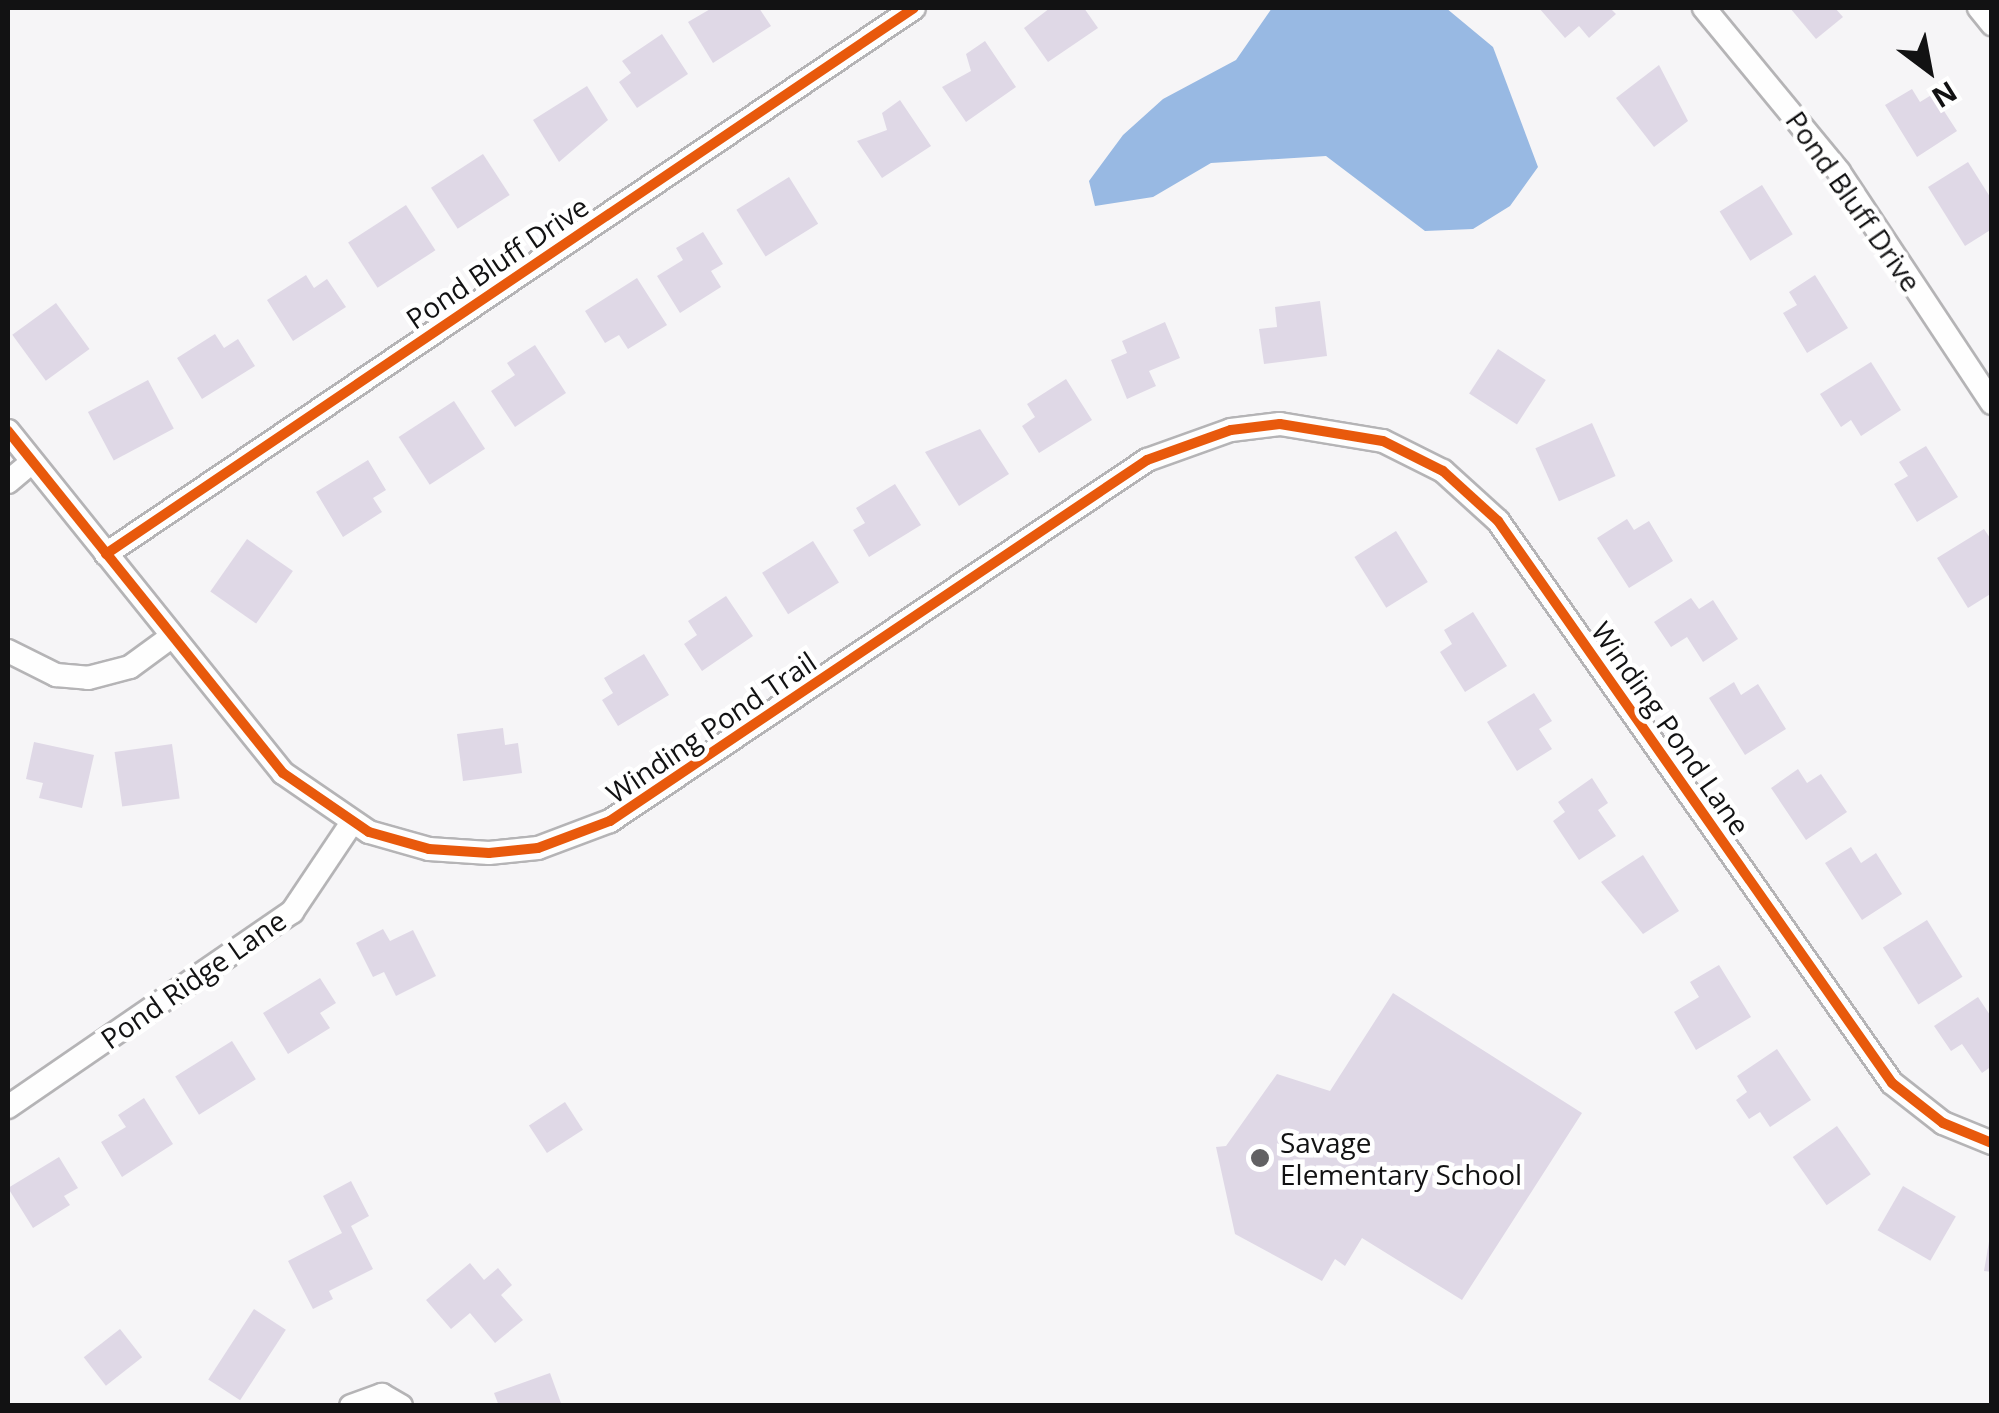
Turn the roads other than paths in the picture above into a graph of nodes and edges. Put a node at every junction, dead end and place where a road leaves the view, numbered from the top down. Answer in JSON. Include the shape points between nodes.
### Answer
{"nodes":[{"id":1,"x":914,"y":8,"type":"edge"},
{"id":2,"x":1704,"y":8,"type":"edge"},
{"id":3,"x":1979,"y":8,"type":"edge"},
{"id":4,"x":1992,"y":24,"type":"edge"},
{"id":5,"x":1992,"y":404,"type":"edge"},
{"id":6,"x":1260,"y":428,"type":"joint"},
{"id":7,"x":8,"y":431,"type":"edge"},
{"id":8,"x":32,"y":462,"type":"junction"},
{"id":9,"x":8,"y":482,"type":"edge"},
{"id":10,"x":106,"y":554,"type":"junction"},
{"id":11,"x":171,"y":637,"type":"junction"},
{"id":12,"x":8,"y":652,"type":"edge"},
{"id":13,"x":351,"y":824,"type":"junction"},
{"id":14,"x":8,"y":1107,"type":"edge"},
{"id":15,"x":1992,"y":1143,"type":"edge"},
{"id":16,"x":351,"y":1406,"type":"edge"},
{"id":17,"x":401,"y":1406,"type":"edge"}],
"edges":[{"from":1,"to":10,"type":"street","name":"Pond Bluff Drive"},
{"from":2,"to":5,"type":"street","name":"Pond Bluff Drive","via":[[1839,172]]},
{"from":3,"to":4,"type":"street"},
{"from":6,"to":13,"type":"street","name":"Winding Pond Trail","via":[[1147,460],[638,804],[578,836],[517,852],[460,853]]},
{"from":6,"to":15,"type":"street","name":"Winding Pond Lane","via":[[1331,427],[1383,441],[1442,471],[1498,520],[1871,1058],[1916,1104]]},
{"from":7,"to":8,"type":"street","name":"Winding Pond Trail"},
{"from":8,"to":9,"type":"street"},
{"from":8,"to":10,"type":"street","name":"Winding Pond Trail"},
{"from":10,"to":11,"type":"street","name":"Winding Pond Trail"},
{"from":11,"to":12,"type":"street","via":[[130,667],[88,678],[56,676]]},
{"from":11,"to":13,"type":"street","name":"Winding Pond Trail","via":[[283,773]]},
{"from":13,"to":14,"type":"street","name":"Pond Ridge Lane","via":[[292,912]]},
{"from":16,"to":17,"type":"street","via":[[382,1396]]}]}
